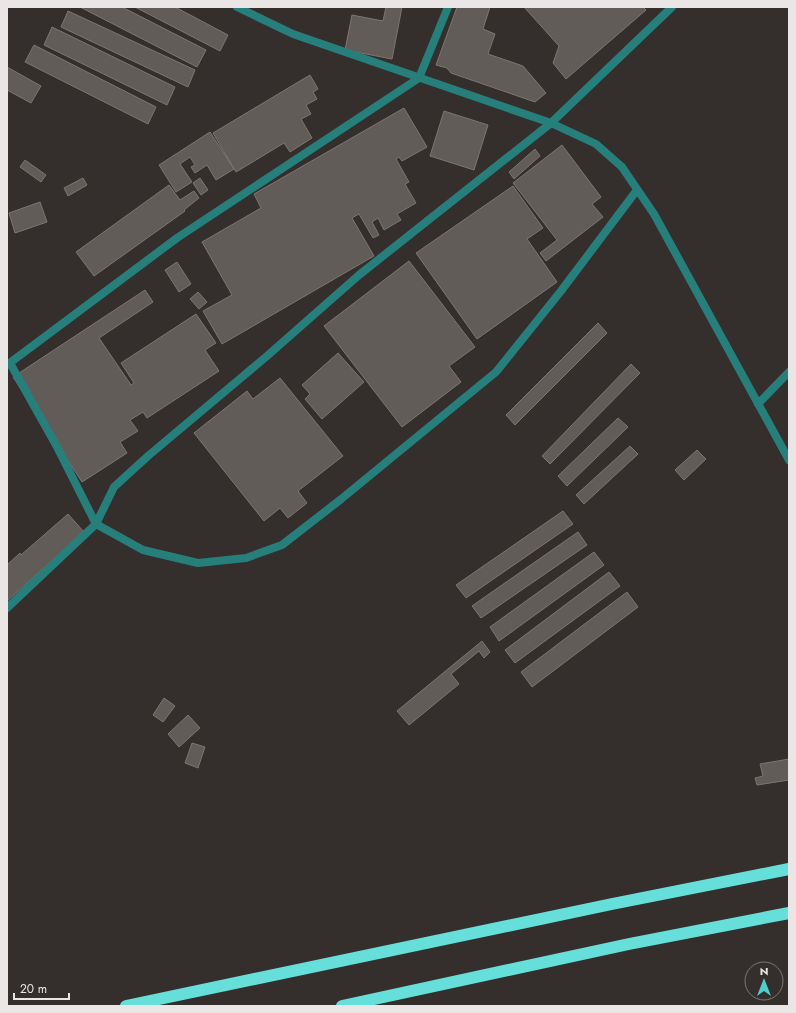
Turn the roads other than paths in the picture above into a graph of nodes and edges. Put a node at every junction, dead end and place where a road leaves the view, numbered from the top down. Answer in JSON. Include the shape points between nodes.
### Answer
{"nodes":[{"id":1,"x":237,"y":7,"type":"edge"},
{"id":2,"x":448,"y":7,"type":"edge"},
{"id":3,"x":672,"y":7,"type":"edge"},
{"id":4,"x":419,"y":78,"type":"junction"},
{"id":5,"x":551,"y":123,"type":"junction"},
{"id":6,"x":637,"y":190,"type":"junction"},
{"id":7,"x":8,"y":364,"type":"edge"},
{"id":8,"x":789,"y":372,"type":"edge"},
{"id":9,"x":758,"y":404,"type":"junction"},
{"id":10,"x":789,"y":460,"type":"edge"},
{"id":11,"x":96,"y":524,"type":"junction"},
{"id":12,"x":7,"y":608,"type":"edge"},
{"id":13,"x":789,"y":869,"type":"edge"},
{"id":14,"x":789,"y":913,"type":"edge"},
{"id":15,"x":126,"y":1006,"type":"edge"},
{"id":16,"x":342,"y":1006,"type":"edge"}],
"edges":[{"from":1,"to":4,"type":"street","via":[[293,34]]},
{"from":2,"to":4,"type":"street"},
{"from":3,"to":5,"type":"street"},
{"from":4,"to":5,"type":"street"},
{"from":4,"to":7,"type":"street","via":[[177,238]]},
{"from":5,"to":6,"type":"street","via":[[596,144],[622,167]]},
{"from":5,"to":11,"type":"street","via":[[359,275],[148,456],[114,487]]},
{"from":6,"to":9,"type":"street","via":[[654,214]]},
{"from":6,"to":11,"type":"street","via":[[496,372],[282,545],[246,558],[198,563],[143,550]]},
{"from":7,"to":11,"type":"street","via":[[56,445]]},
{"from":8,"to":9,"type":"street"},
{"from":9,"to":10,"type":"street"},
{"from":11,"to":12,"type":"street"},
{"from":13,"to":15,"type":"highway"},
{"from":14,"to":16,"type":"highway","via":[[629,944]]}]}
